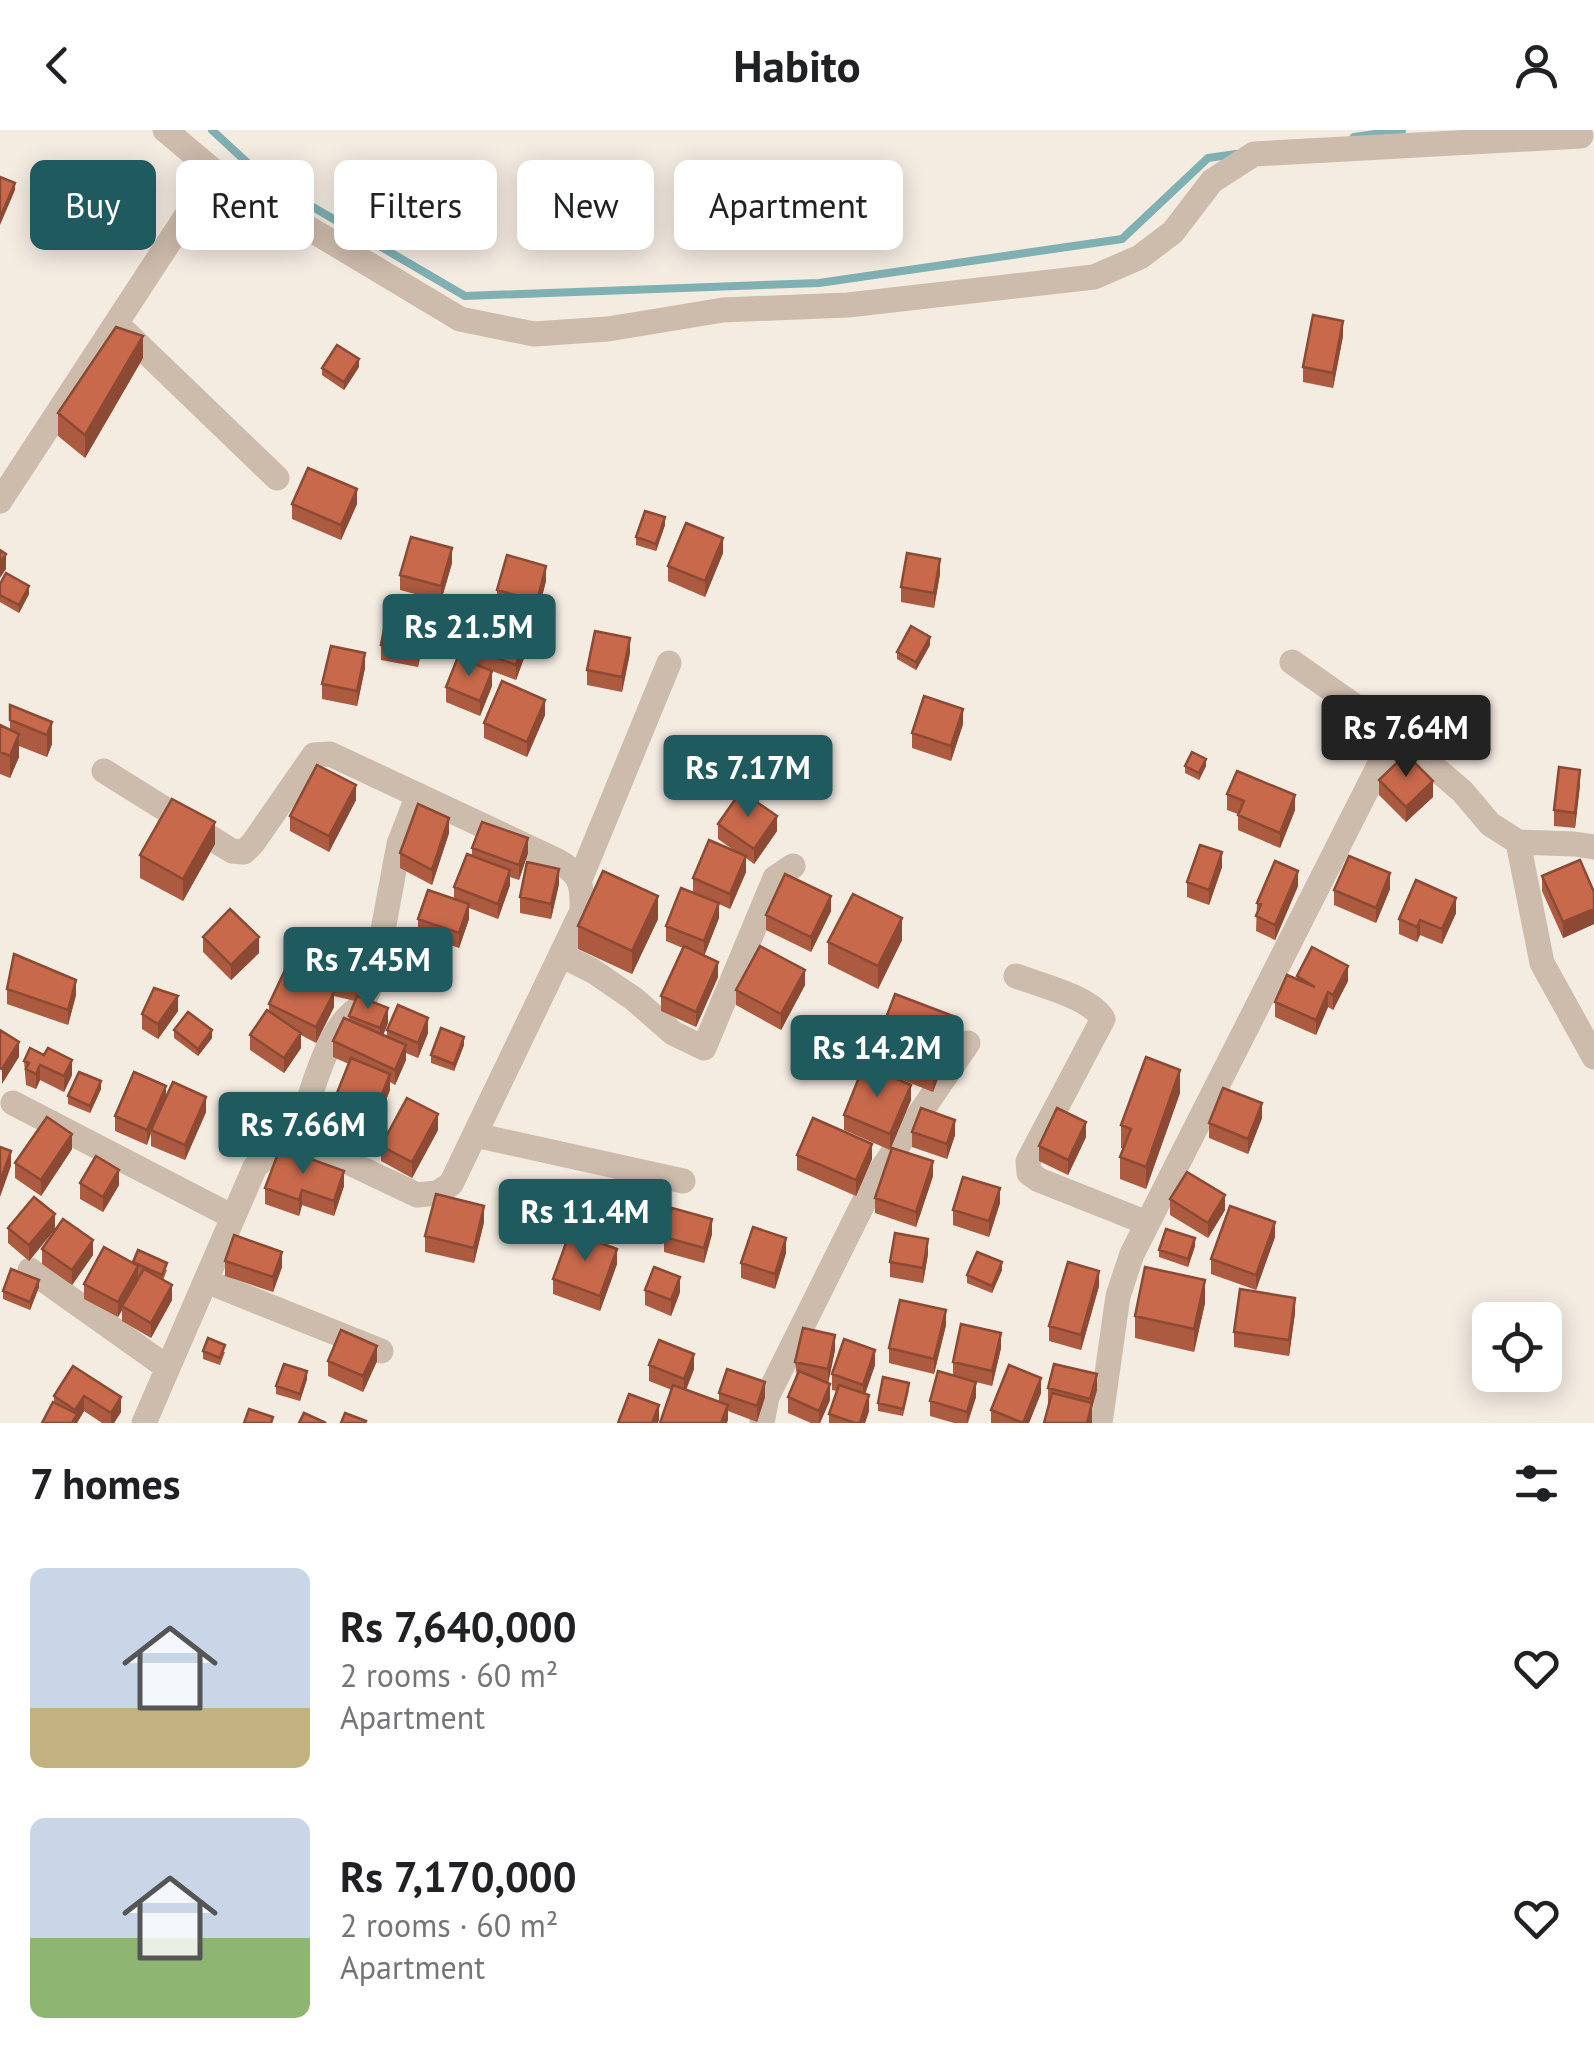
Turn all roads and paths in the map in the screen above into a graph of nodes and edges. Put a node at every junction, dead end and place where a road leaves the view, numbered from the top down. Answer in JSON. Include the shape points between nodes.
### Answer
{"nodes":[{"id":1,"x":165,"y":130,"type":"edge"},
{"id":2,"x":1585,"y":136,"type":"edge"},
{"id":3,"x":201,"y":160,"type":"edge"},
{"id":4,"x":176,"y":231,"type":"edge"},
{"id":5,"x":314,"y":231,"type":"edge"},
{"id":6,"x":116,"y":323,"type":"junction"},
{"id":7,"x":277,"y":478,"type":"dead end"},
{"id":8,"x":0,"y":500,"type":"edge"},
{"id":9,"x":1292,"y":662,"type":"dead end"},
{"id":10,"x":668,"y":664,"type":"dead end"},
{"id":11,"x":1395,"y":734,"type":"junction"},
{"id":12,"x":104,"y":771,"type":"dead end"},
{"id":13,"x":418,"y":795,"type":"junction"},
{"id":14,"x":1518,"y":842,"type":"junction"},
{"id":15,"x":1594,"y":847,"type":"edge"},
{"id":16,"x":793,"y":866,"type":"dead end"},
{"id":17,"x":579,"y":882,"type":"junction"},
{"id":18,"x":561,"y":955,"type":"junction"},
{"id":19,"x":1016,"y":976,"type":"dead end"},
{"id":20,"x":968,"y":1042,"type":"dead end"},
{"id":21,"x":1594,"y":1058,"type":"edge"},
{"id":22,"x":13,"y":1103,"type":"dead end"},
{"id":23,"x":475,"y":1135,"type":"junction"},
{"id":24,"x":297,"y":1138,"type":"junction"},
{"id":25,"x":683,"y":1181,"type":"dead end"},
{"id":26,"x":234,"y":1217,"type":"junction"},
{"id":27,"x":1147,"y":1222,"type":"junction"},
{"id":28,"x":30,"y":1270,"type":"dead end"},
{"id":29,"x":206,"y":1281,"type":"junction"},
{"id":30,"x":381,"y":1352,"type":"edge"},
{"id":31,"x":168,"y":1368,"type":"junction"},
{"id":32,"x":144,"y":1423,"type":"edge"},
{"id":33,"x":762,"y":1423,"type":"edge"},
{"id":34,"x":1100,"y":1423,"type":"edge"}],
"edges":[{"from":1,"to":3,"type":"street"},
{"from":2,"to":5,"type":"street","via":[[1254,154],[1212,181],[1173,232],[1140,257],[1094,277],[534,334],[460,319]]},
{"from":4,"to":6,"type":"street"},
{"from":6,"to":7,"type":"street"},
{"from":6,"to":8,"type":"street"},
{"from":9,"to":11,"type":"street"},
{"from":10,"to":17,"type":"street"},
{"from":11,"to":14,"type":"street"},
{"from":11,"to":27,"type":"street"},
{"from":12,"to":13,"type":"street","via":[[232,851],[244,852],[314,756],[330,754]]},
{"from":13,"to":17,"type":"street","via":[[556,860]]},
{"from":13,"to":24,"type":"street","via":[[399,844],[375,973],[362,1007],[328,1044]]},
{"from":14,"to":15,"type":"street"},
{"from":14,"to":21,"type":"street","via":[[1542,963]]},
{"from":16,"to":18,"type":"street","via":[[775,878],[704,1048]]},
{"from":17,"to":18,"type":"street","via":[[582,910]]},
{"from":18,"to":23,"type":"street"},
{"from":19,"to":27,"type":"street","via":[[1080,1000],[1103,1019],[1028,1162],[1030,1174]]},
{"from":20,"to":33,"type":"street","via":[[877,1176],[767,1397]]},
{"from":22,"to":26,"type":"street"},
{"from":23,"to":24,"type":"street","via":[[451,1184],[417,1195]]},
{"from":23,"to":25,"type":"street"},
{"from":24,"to":26,"type":"street","via":[[255,1167]]},
{"from":26,"to":29,"type":"street"},
{"from":27,"to":34,"type":"street","via":[[1118,1296]]},
{"from":28,"to":31,"type":"street"},
{"from":29,"to":30,"type":"street"},
{"from":29,"to":31,"type":"street"},
{"from":31,"to":32,"type":"street"}]}
